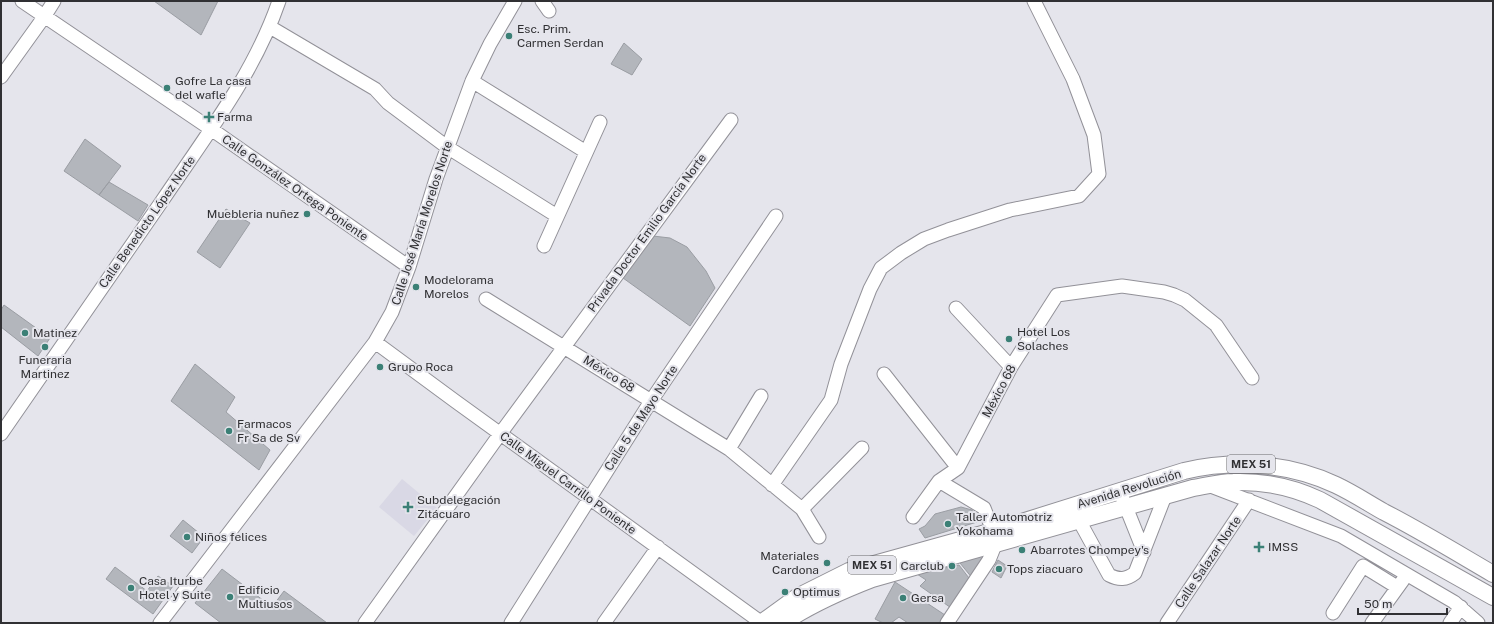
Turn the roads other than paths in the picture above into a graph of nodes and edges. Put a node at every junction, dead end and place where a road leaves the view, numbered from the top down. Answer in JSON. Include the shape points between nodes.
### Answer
{"nodes":[{"id":1,"x":22,"y":1,"type":"edge"},
{"id":2,"x":54,"y":1,"type":"edge"},
{"id":3,"x":279,"y":1,"type":"edge"},
{"id":4,"x":515,"y":1,"type":"edge"},
{"id":5,"x":1034,"y":1,"type":"edge"},
{"id":6,"x":44,"y":17,"type":"junction"},
{"id":7,"x":270,"y":27,"type":"junction"},
{"id":8,"x":1,"y":78,"type":"edge"},
{"id":9,"x":472,"y":81,"type":"junction"},
{"id":10,"x":730,"y":120,"type":"dead end"},
{"id":11,"x":600,"y":122,"type":"dead end"},
{"id":12,"x":211,"y":129,"type":"junction"},
{"id":13,"x":447,"y":147,"type":"junction"},
{"id":14,"x":586,"y":152,"type":"junction"},
{"id":15,"x":557,"y":216,"type":"junction"},
{"id":16,"x":776,"y":216,"type":"dead end"},
{"id":17,"x":544,"y":246,"type":"dead end"},
{"id":18,"x":409,"y":267,"type":"junction"},
{"id":19,"x":486,"y":299,"type":"dead end"},
{"id":20,"x":956,"y":308,"type":"dead end"},
{"id":21,"x":375,"y":342,"type":"junction"},
{"id":22,"x":564,"y":346,"type":"junction"},
{"id":23,"x":1010,"y":367,"type":"junction"},
{"id":24,"x":884,"y":374,"type":"dead end"},
{"id":25,"x":1252,"y":378,"type":"dead end"},
{"id":26,"x":761,"y":396,"type":"dead end"},
{"id":27,"x":651,"y":401,"type":"junction"},
{"id":28,"x":1,"y":434,"type":"edge"},
{"id":29,"x":500,"y":434,"type":"junction"},
{"id":30,"x":862,"y":448,"type":"dead end"},
{"id":31,"x":728,"y":449,"type":"junction"},
{"id":32,"x":958,"y":468,"type":"junction"},
{"id":33,"x":939,"y":481,"type":"junction"},
{"id":34,"x":772,"y":485,"type":"junction"},
{"id":35,"x":1208,"y":485,"type":"junction"},
{"id":36,"x":1165,"y":496,"type":"junction"},
{"id":37,"x":589,"y":498,"type":"junction"},
{"id":38,"x":1123,"y":499,"type":"junction"},
{"id":39,"x":1249,"y":500,"type":"junction"},
{"id":40,"x":802,"y":509,"type":"junction"},
{"id":41,"x":1075,"y":513,"type":"junction"},
{"id":42,"x":913,"y":517,"type":"dead end"},
{"id":43,"x":819,"y":537,"type":"dead end"},
{"id":44,"x":994,"y":538,"type":"junction"},
{"id":45,"x":658,"y":547,"type":"junction"},
{"id":46,"x":1144,"y":552,"type":"junction"},
{"id":47,"x":1493,"y":574,"type":"edge"},
{"id":48,"x":1406,"y":575,"type":"junction"},
{"id":49,"x":1397,"y":587,"type":"junction"},
{"id":50,"x":1493,"y":597,"type":"edge"},
{"id":51,"x":1461,"y":607,"type":"junction"},
{"id":52,"x":1333,"y":613,"type":"dead end"},
{"id":53,"x":160,"y":623,"type":"edge"},
{"id":54,"x":366,"y":623,"type":"edge"},
{"id":55,"x":511,"y":623,"type":"edge"},
{"id":56,"x":604,"y":623,"type":"edge"},
{"id":57,"x":761,"y":623,"type":"edge"},
{"id":58,"x":783,"y":623,"type":"edge"},
{"id":59,"x":947,"y":623,"type":"edge"},
{"id":60,"x":1167,"y":623,"type":"edge"},
{"id":61,"x":1372,"y":623,"type":"edge"},
{"id":62,"x":1450,"y":623,"type":"edge"},
{"id":63,"x":1478,"y":623,"type":"edge"}],
"edges":[{"from":1,"to":6,"type":"street","name":"Calle González Ortega Poniente"},
{"from":2,"to":6,"type":"street"},
{"from":3,"to":7,"type":"street","name":"Calle Benedicto López Norte"},
{"from":4,"to":9,"type":"street","name":"Calle José María Morelos Norte"},
{"from":5,"to":34,"type":"street","via":[[1073,79],[1094,135],[1099,174],[1079,196],[1010,210],[942,233],[901,253],[881,268],[846,349],[831,400]]},
{"from":6,"to":8,"type":"street"},
{"from":6,"to":12,"type":"street","name":"Calle González Ortega Poniente"},
{"from":7,"to":12,"type":"street","name":"Calle Benedicto López Norte","via":[[253,63]]},
{"from":7,"to":13,"type":"street","via":[[375,89],[388,103]]},
{"from":9,"to":13,"type":"street","name":"Calle José María Morelos Norte"},
{"from":9,"to":14,"type":"street"},
{"from":10,"to":22,"type":"street","name":"Privada Doctor Emilio García Norte"},
{"from":11,"to":14,"type":"street"},
{"from":12,"to":18,"type":"street","name":"Calle González Ortega Poniente"},
{"from":12,"to":28,"type":"street","name":"Calle Benedicto López Norte"},
{"from":13,"to":15,"type":"street"},
{"from":13,"to":18,"type":"street","name":"Calle José María Morelos Norte"},
{"from":14,"to":15,"type":"street"},
{"from":15,"to":17,"type":"street"},
{"from":16,"to":27,"type":"street","name":"Calle 5 de Mayo Norte"},
{"from":18,"to":21,"type":"street","name":"Calle José María Morelos Norte","via":[[392,312]]},
{"from":19,"to":22,"type":"street","name":"México 68"},
{"from":20,"to":23,"type":"street"},
{"from":21,"to":29,"type":"street","name":"Calle Miguel Carrillo Poniente"},
{"from":21,"to":53,"type":"street","name":"Calle José María Morelos Norte"},
{"from":22,"to":27,"type":"street","name":"México 68"},
{"from":22,"to":29,"type":"street","name":"Privada Doctor Emilio García Norte"},
{"from":23,"to":25,"type":"street","name":"México 68","via":[[1057,295],[1122,286],[1164,292],[1185,300],[1216,325]]},
{"from":23,"to":32,"type":"street","name":"México 68"},
{"from":24,"to":32,"type":"street"},
{"from":26,"to":31,"type":"street"},
{"from":27,"to":31,"type":"street","name":"México 68"},
{"from":27,"to":37,"type":"street","name":"Calle 5 de Mayo Norte"},
{"from":29,"to":37,"type":"street","name":"Calle Miguel Carrillo Poniente"},
{"from":29,"to":54,"type":"street","name":"Privada Doctor Emilio García Norte"},
{"from":30,"to":40,"type":"street"},
{"from":31,"to":34,"type":"street","name":"México 68"},
{"from":32,"to":33,"type":"street","name":"México 68"},
{"from":33,"to":42,"type":"street","name":"México 68"},
{"from":33,"to":44,"type":"street","via":[[984,508]]},
{"from":34,"to":40,"type":"street","name":"México 68"},
{"from":35,"to":36,"type":"main road","name":"Avenida Revolución","number":"MEX 51"},
{"from":35,"to":39,"type":"street"},
{"from":35,"to":50,"type":"main road","name":"Avenida Revolución","number":"MEX 51","via":[[1253,482],[1307,493]]},
{"from":36,"to":38,"type":"main road","name":"Avenida Revolución","number":"MEX 51"},
{"from":36,"to":46,"type":"street"},
{"from":37,"to":45,"type":"street","name":"Calle Miguel Carrillo Poniente"},
{"from":37,"to":55,"type":"street","name":"Calle 5 de Mayo Norte"},
{"from":38,"to":41,"type":"main road","name":"Avenida Revolución","number":"MEX 51"},
{"from":38,"to":46,"type":"street"},
{"from":38,"to":47,"type":"main road","name":"Avenida Revolución","number":"MEX 51","via":[[1184,472],[1212,465],[1242,464],[1291,470],[1337,486]]},
{"from":39,"to":48,"type":"street","via":[[1341,536]]},
{"from":39,"to":60,"type":"street","name":"Calle Salazar Norte"},
{"from":40,"to":43,"type":"street","name":"México 68"},
{"from":41,"to":44,"type":"main road","name":"Avenida Revolución","number":"MEX 51"},
{"from":41,"to":46,"type":"street","via":[[1109,575],[1118,579],[1128,578],[1135,573]]},
{"from":44,"to":57,"type":"main road","name":"Avenida Revolución","number":"MEX 51","via":[[849,571],[797,597]]},
{"from":44,"to":58,"type":"main road","name":"Avenida Revolución","number":"MEX 51","via":[[852,587],[813,604]]},
{"from":44,"to":59,"type":"street","via":[[989,560]]},
{"from":45,"to":56,"type":"street"},
{"from":45,"to":57,"type":"street","name":"Calle Miguel Carrillo Poniente"},
{"from":48,"to":49,"type":"street"},
{"from":48,"to":51,"type":"street"},
{"from":49,"to":52,"type":"street","via":[[1363,566]]},
{"from":49,"to":61,"type":"street"},
{"from":51,"to":62,"type":"street"},
{"from":51,"to":63,"type":"street"}]}
